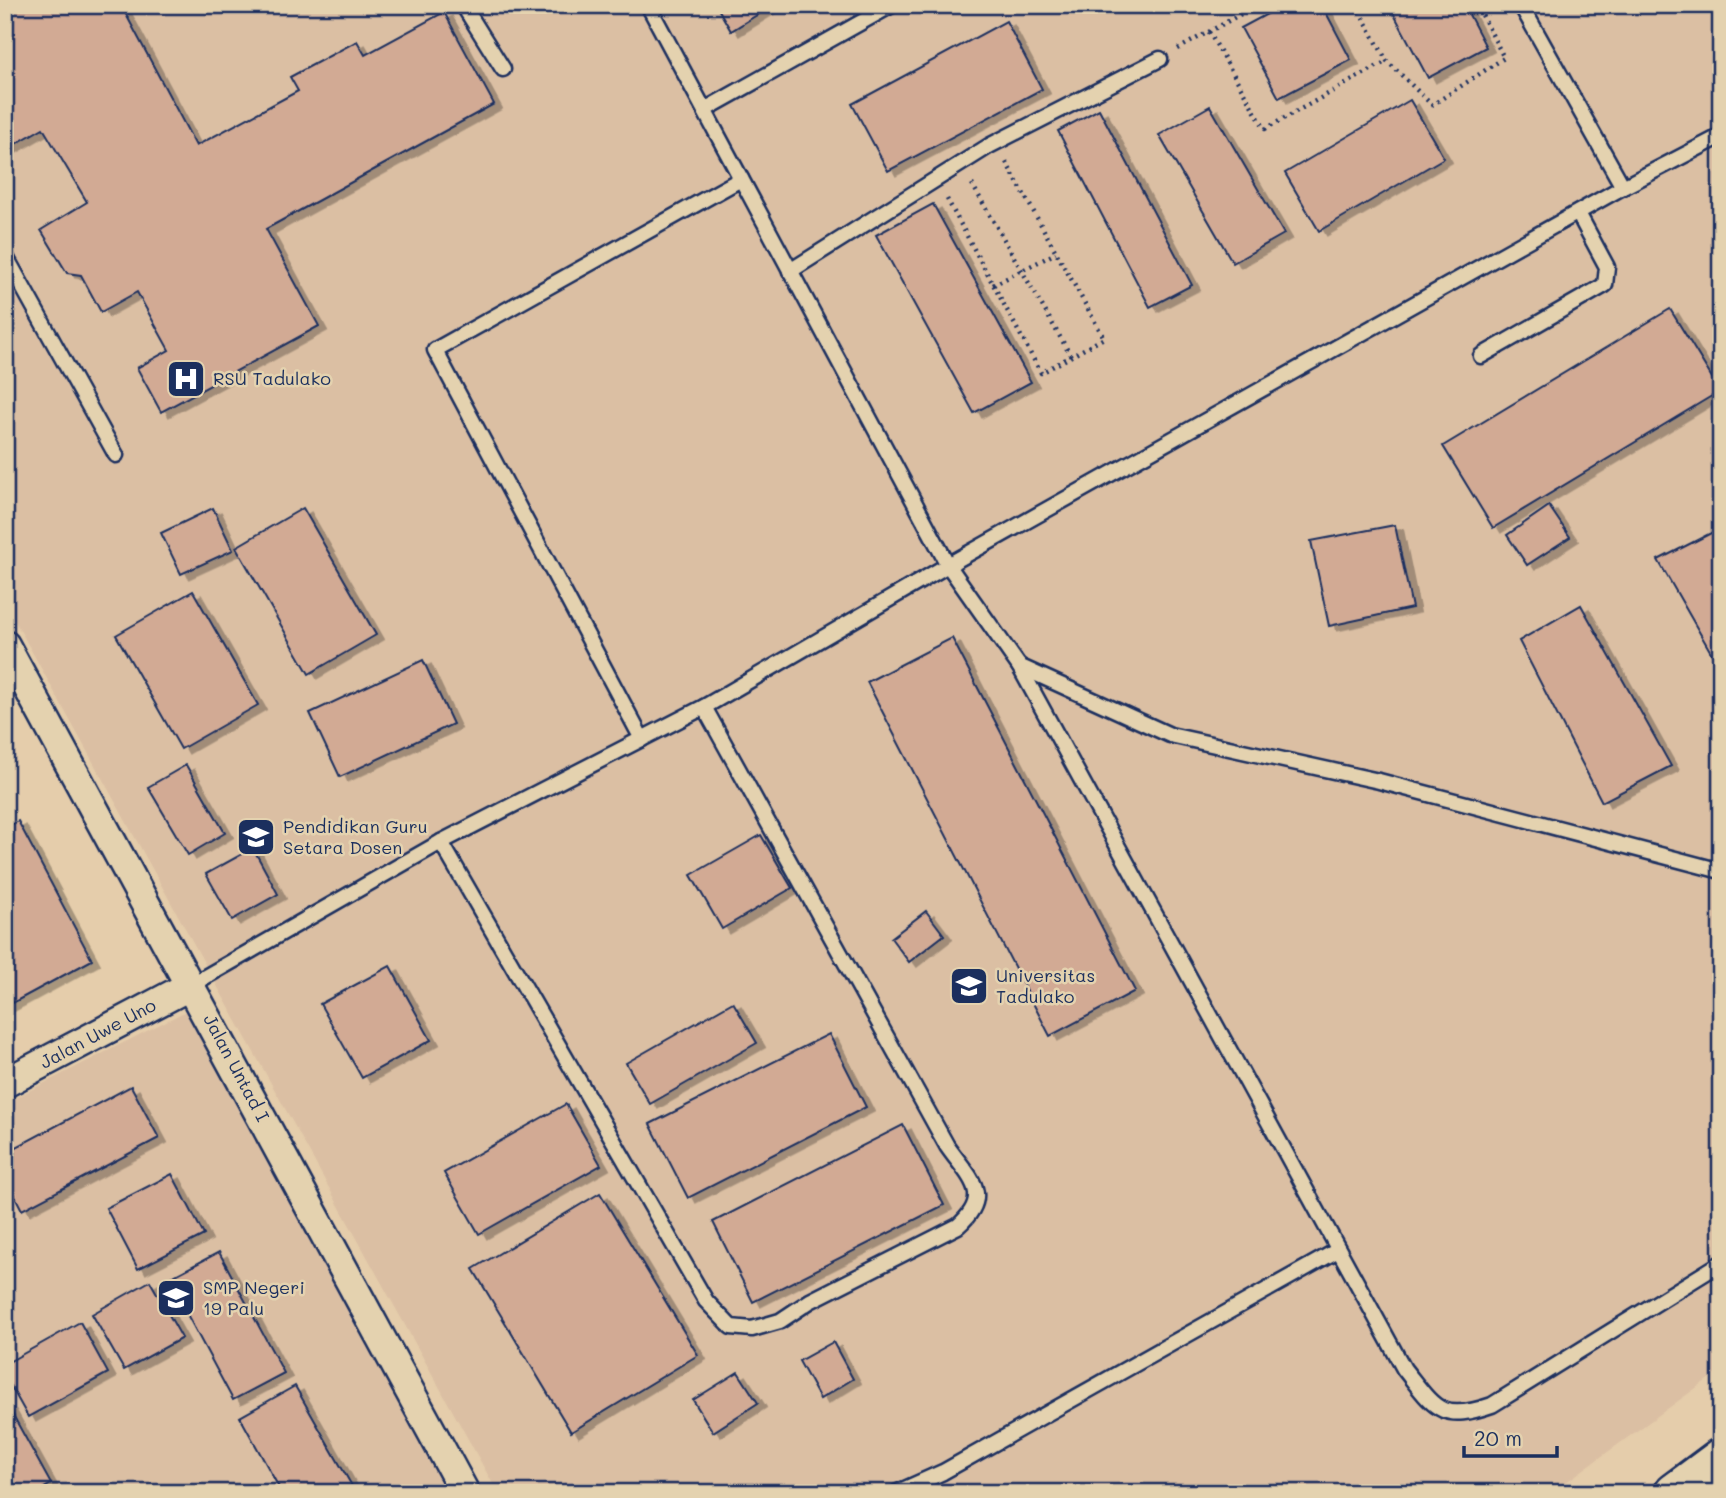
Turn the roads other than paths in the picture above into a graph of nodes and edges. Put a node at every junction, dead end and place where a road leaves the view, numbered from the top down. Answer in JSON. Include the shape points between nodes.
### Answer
{"nodes":[{"id":1,"x":463,"y":5,"type":"edge"},
{"id":2,"x":648,"y":5,"type":"edge"},
{"id":3,"x":892,"y":5,"type":"edge"},
{"id":4,"x":1521,"y":5,"type":"edge"},
{"id":5,"x":1160,"y":59,"type":"road end"},
{"id":6,"x":503,"y":69,"type":"dead end"},
{"id":7,"x":706,"y":109,"type":"junction"},
{"id":8,"x":1721,"y":136,"type":"edge"},
{"id":9,"x":741,"y":179,"type":"junction"},
{"id":10,"x":1623,"y":187,"type":"junction"},
{"id":11,"x":1578,"y":213,"type":"junction"},
{"id":12,"x":5,"y":256,"type":"edge"},
{"id":13,"x":790,"y":271,"type":"junction"},
{"id":14,"x":1481,"y":356,"type":"dead end"},
{"id":15,"x":116,"y":455,"type":"dead end"},
{"id":16,"x":948,"y":565,"type":"junction"},
{"id":17,"x":5,"y":645,"type":"edge"},
{"id":18,"x":1018,"y":666,"type":"junction"},
{"id":19,"x":704,"y":707,"type":"junction"},
{"id":20,"x":642,"y":739,"type":"junction"},
{"id":21,"x":441,"y":842,"type":"junction"},
{"id":22,"x":1721,"y":871,"type":"edge"},
{"id":23,"x":191,"y":985,"type":"junction"},
{"id":24,"x":5,"y":1083,"type":"edge"},
{"id":25,"x":1338,"y":1250,"type":"junction"},
{"id":26,"x":1721,"y":1263,"type":"edge"},
{"id":27,"x":1721,"y":1458,"type":"edge"},
{"id":28,"x":465,"y":1493,"type":"edge"},
{"id":29,"x":896,"y":1493,"type":"edge"},
{"id":30,"x":1674,"y":1493,"type":"edge"}],
"edges":[{"from":1,"to":6,"type":"lane"},
{"from":2,"to":7,"type":"lane"},
{"from":3,"to":7,"type":"lane"},
{"from":4,"to":10,"type":"lane"},
{"from":5,"to":13,"type":"lane","via":[[996,142]]},
{"from":7,"to":9,"type":"lane"},
{"from":8,"to":10,"type":"lane"},
{"from":9,"to":13,"type":"lane"},
{"from":9,"to":20,"type":"lane","via":[[435,349]]},
{"from":10,"to":11,"type":"lane"},
{"from":11,"to":14,"type":"lane","via":[[1607,267],[1605,285]]},
{"from":11,"to":16,"type":"lane"},
{"from":12,"to":15,"type":"lane"},
{"from":13,"to":16,"type":"lane"},
{"from":16,"to":18,"type":"lane"},
{"from":16,"to":19,"type":"lane"},
{"from":17,"to":23,"type":"street","name":"Jalan Untad I"},
{"from":18,"to":22,"type":"lane","via":[[1170,735],[1379,781]]},
{"from":18,"to":25,"type":"lane"},
{"from":19,"to":20,"type":"lane"},
{"from":19,"to":21,"type":"lane","via":[[977,1198],[973,1212],[958,1226],[810,1301],[780,1321],[752,1329],[731,1327],[706,1301]]},
{"from":20,"to":21,"type":"lane"},
{"from":21,"to":23,"type":"lane"},
{"from":23,"to":24,"type":"street","name":"Jalan Uwe Uno"},
{"from":23,"to":28,"type":"street","name":"Jalan Untad I"},
{"from":25,"to":26,"type":"lane","via":[[1404,1369],[1425,1395],[1455,1415],[1492,1405],[1520,1390]]},
{"from":25,"to":29,"type":"lane","via":[[943,1472]]},
{"from":27,"to":30,"type":"street"}]}
